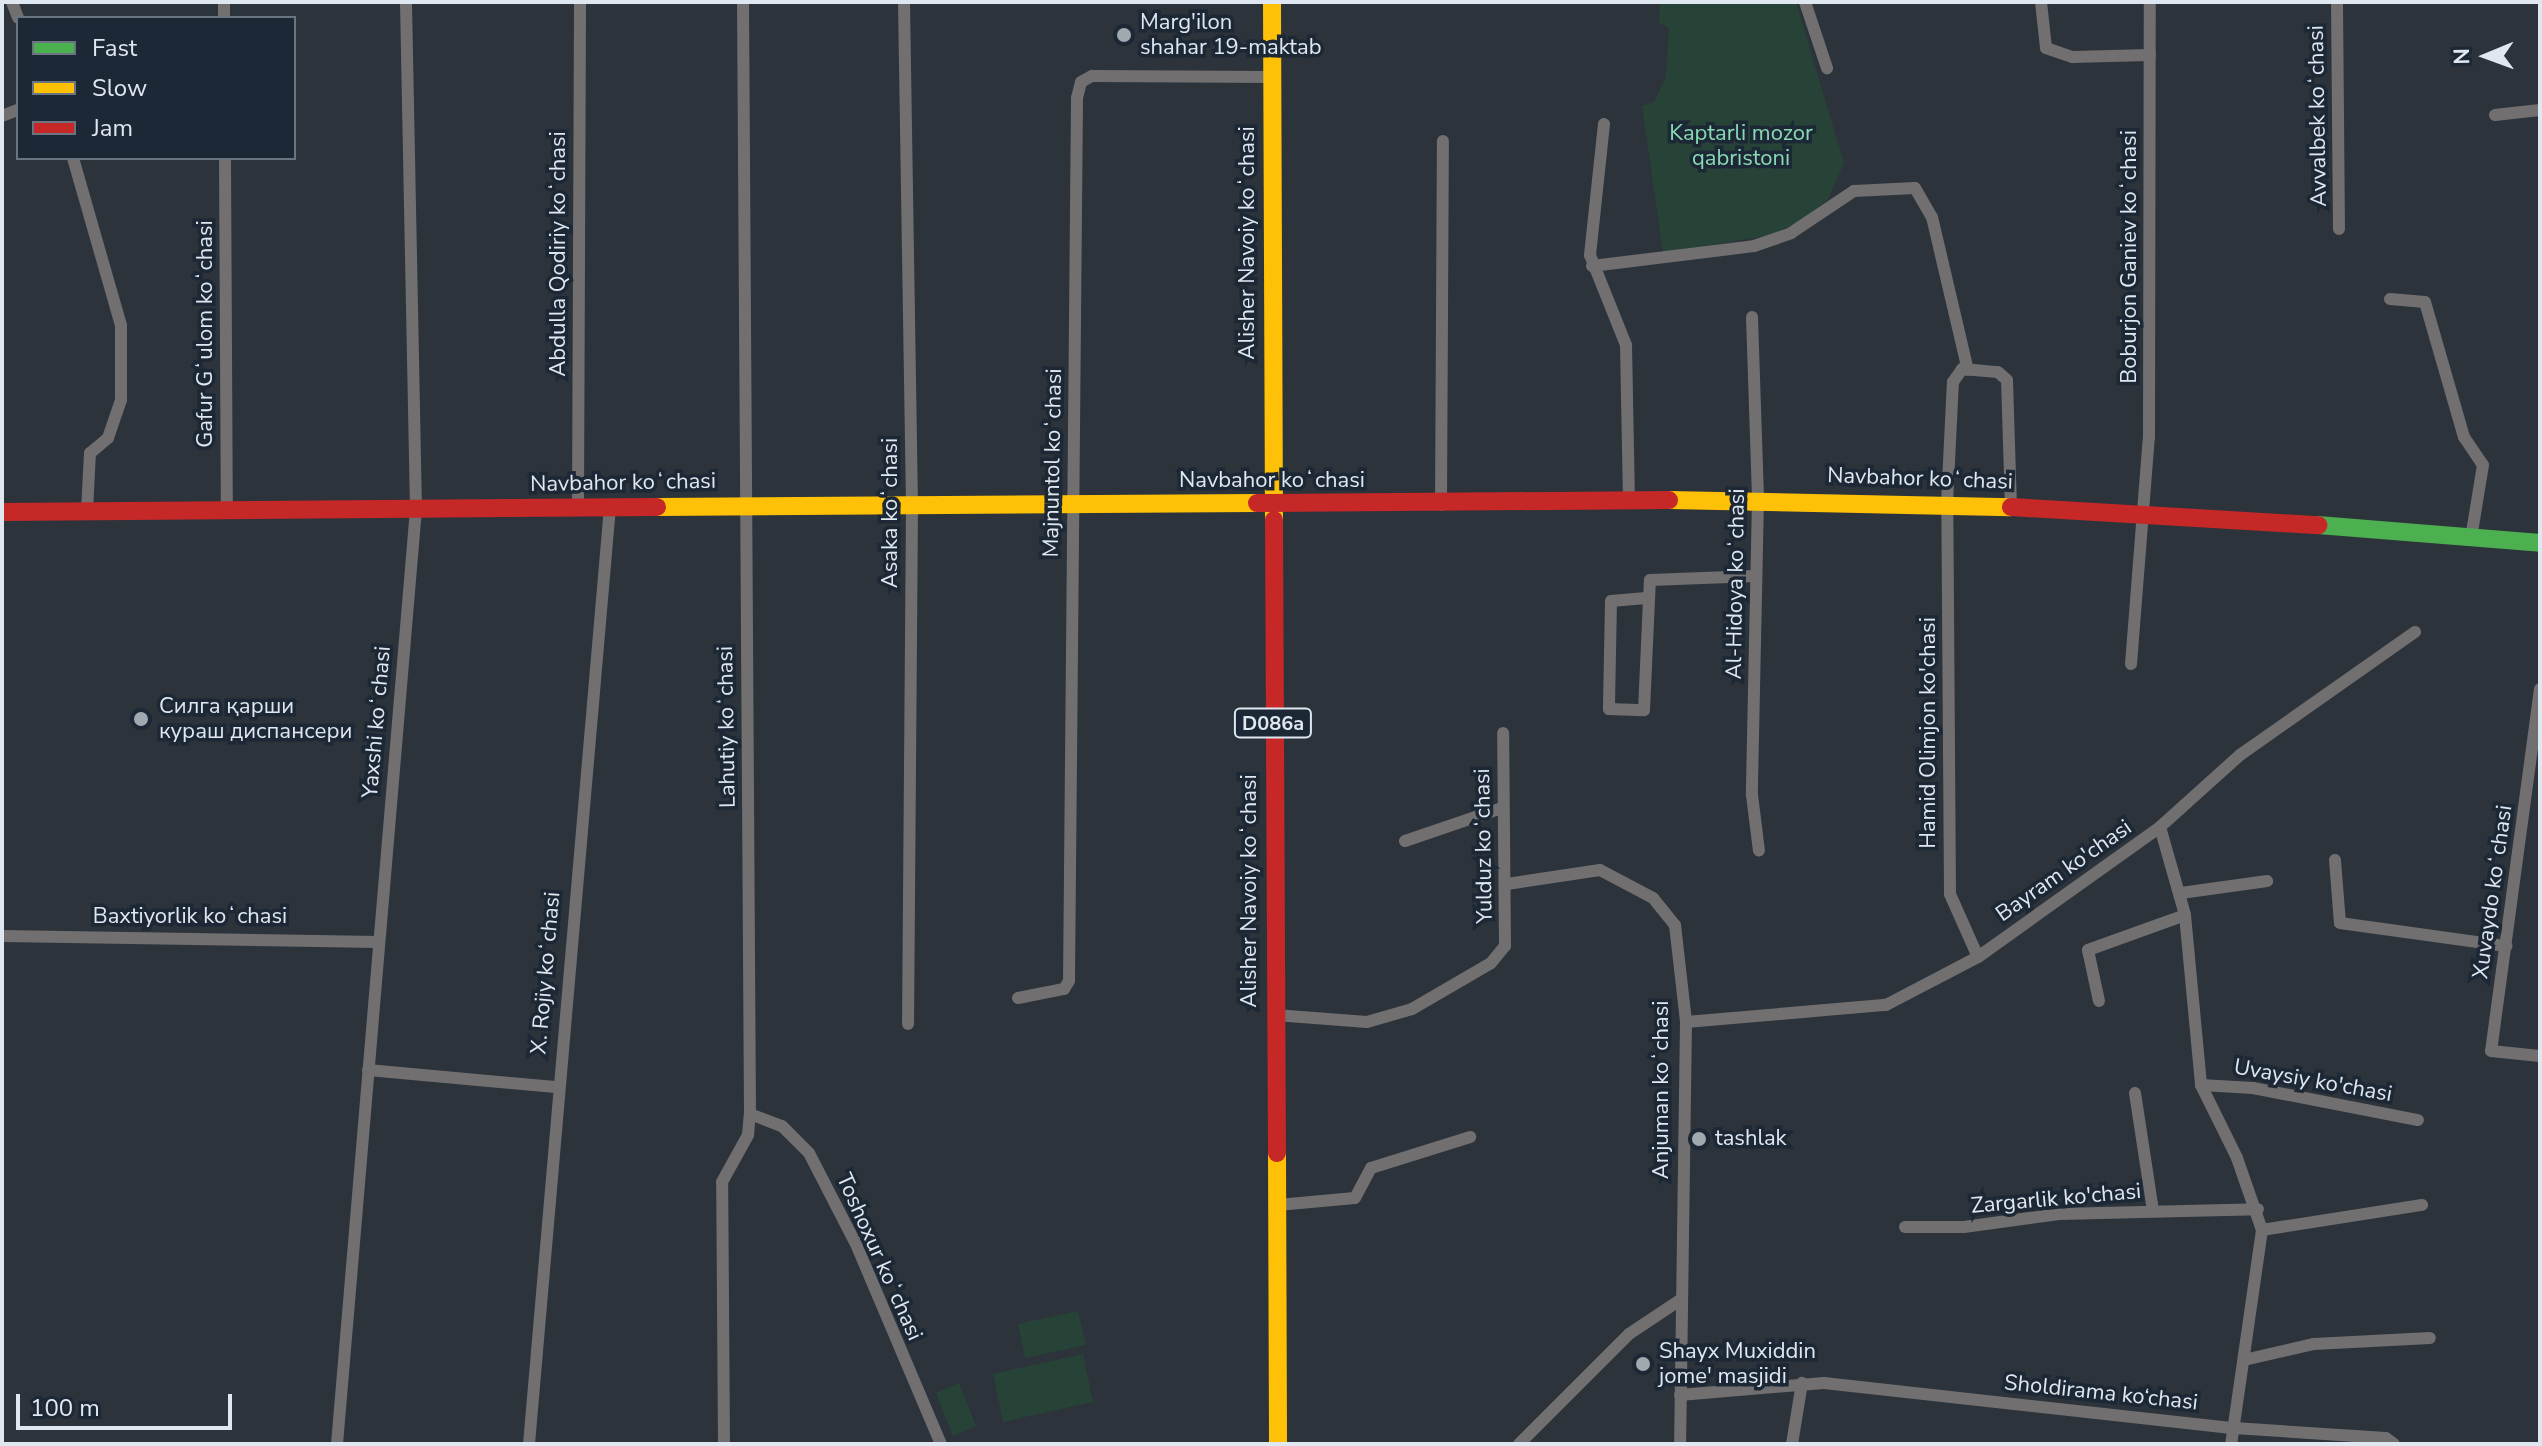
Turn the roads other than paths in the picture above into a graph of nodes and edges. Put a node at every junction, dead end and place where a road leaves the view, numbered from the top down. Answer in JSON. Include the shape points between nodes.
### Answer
{"nodes":[{"id":1,"x":406,"y":2,"type":"edge"},
{"id":2,"x":580,"y":2,"type":"edge"},
{"id":3,"x":743,"y":2,"type":"edge"},
{"id":4,"x":904,"y":2,"type":"edge"},
{"id":5,"x":1272,"y":2,"type":"edge"},
{"id":6,"x":1805,"y":2,"type":"edge"},
{"id":7,"x":2041,"y":2,"type":"edge"},
{"id":8,"x":2150,"y":2,"type":"edge"},
{"id":9,"x":2337,"y":2,"type":"edge"},
{"id":10,"x":2150,"y":55,"type":"junction"},
{"id":11,"x":1827,"y":68,"type":"dead end"},
{"id":12,"x":1272,"y":77,"type":"junction"},
{"id":13,"x":2540,"y":110,"type":"edge"},
{"id":14,"x":2495,"y":115,"type":"dead end"},
{"id":15,"x":1604,"y":124,"type":"dead end"},
{"id":16,"x":1443,"y":141,"type":"dead end"},
{"id":17,"x":74,"y":160,"type":"edge"},
{"id":18,"x":225,"y":160,"type":"edge"},
{"id":19,"x":2339,"y":229,"type":"dead end"},
{"id":20,"x":1592,"y":266,"type":"junction"},
{"id":21,"x":2390,"y":299,"type":"dead end"},
{"id":22,"x":1752,"y":317,"type":"dead end"},
{"id":23,"x":1968,"y":370,"type":"junction"},
{"id":24,"x":1758,"y":499,"type":"junction"},
{"id":25,"x":1629,"y":501,"type":"junction"},
{"id":26,"x":1947,"y":503,"type":"junction"},
{"id":27,"x":1272,"y":504,"type":"junction"},
{"id":28,"x":1441,"y":505,"type":"junction"},
{"id":29,"x":2011,"y":505,"type":"junction"},
{"id":30,"x":610,"y":506,"type":"junction"},
{"id":31,"x":745,"y":506,"type":"junction"},
{"id":32,"x":1073,"y":506,"type":"junction"},
{"id":33,"x":578,"y":507,"type":"junction"},
{"id":34,"x":912,"y":507,"type":"junction"},
{"id":35,"x":87,"y":510,"type":"junction"},
{"id":36,"x":227,"y":510,"type":"junction"},
{"id":37,"x":416,"y":510,"type":"junction"},
{"id":38,"x":2144,"y":511,"type":"junction"},
{"id":39,"x":2,"y":512,"type":"edge"},
{"id":40,"x":2471,"y":538,"type":"junction"},
{"id":41,"x":2540,"y":543,"type":"edge"},
{"id":42,"x":1756,"y":576,"type":"junction"},
{"id":43,"x":1646,"y":598,"type":"junction"},
{"id":44,"x":2415,"y":632,"type":"dead end"},
{"id":45,"x":2131,"y":664,"type":"dead end"},
{"id":46,"x":2540,"y":689,"type":"edge"},
{"id":47,"x":1503,"y":733,"type":"dead end"},
{"id":48,"x":1502,"y":808,"type":"junction"},
{"id":49,"x":2160,"y":827,"type":"junction"},
{"id":50,"x":1405,"y":841,"type":"dead end"},
{"id":51,"x":1759,"y":851,"type":"dead end"},
{"id":52,"x":2335,"y":860,"type":"dead end"},
{"id":53,"x":2267,"y":881,"type":"dead end"},
{"id":54,"x":1507,"y":884,"type":"junction"},
{"id":55,"x":2181,"y":893,"type":"junction"},
{"id":56,"x":2185,"y":915,"type":"junction"},
{"id":57,"x":2,"y":936,"type":"edge"},
{"id":58,"x":378,"y":942,"type":"junction"},
{"id":59,"x":2506,"y":946,"type":"junction"},
{"id":60,"x":1978,"y":957,"type":"junction"},
{"id":61,"x":1018,"y":998,"type":"dead end"},
{"id":62,"x":2099,"y":1001,"type":"dead end"},
{"id":63,"x":1275,"y":1015,"type":"junction"},
{"id":64,"x":1686,"y":1022,"type":"junction"},
{"id":65,"x":908,"y":1024,"type":"dead end"},
{"id":66,"x":2540,"y":1056,"type":"edge"},
{"id":67,"x":368,"y":1070,"type":"junction"},
{"id":68,"x":2201,"y":1085,"type":"junction"},
{"id":69,"x":555,"y":1087,"type":"junction"},
{"id":70,"x":2135,"y":1093,"type":"dead end"},
{"id":71,"x":750,"y":1114,"type":"junction"},
{"id":72,"x":2418,"y":1120,"type":"dead end"},
{"id":73,"x":1470,"y":1137,"type":"dead end"},
{"id":74,"x":1278,"y":1205,"type":"junction"},
{"id":75,"x":2422,"y":1205,"type":"dead end"},
{"id":76,"x":2258,"y":1209,"type":"junction"},
{"id":77,"x":2153,"y":1210,"type":"junction"},
{"id":78,"x":1905,"y":1227,"type":"dead end"},
{"id":79,"x":2262,"y":1230,"type":"junction"},
{"id":80,"x":1680,"y":1300,"type":"junction"},
{"id":81,"x":2430,"y":1338,"type":"dead end"},
{"id":82,"x":2244,"y":1360,"type":"junction"},
{"id":83,"x":1802,"y":1383,"type":"junction"},
{"id":84,"x":1680,"y":1395,"type":"junction"},
{"id":85,"x":2234,"y":1428,"type":"junction"},
{"id":86,"x":337,"y":1444,"type":"edge"},
{"id":87,"x":529,"y":1444,"type":"edge"},
{"id":88,"x":724,"y":1444,"type":"edge"},
{"id":89,"x":941,"y":1444,"type":"edge"},
{"id":90,"x":1278,"y":1444,"type":"edge"},
{"id":91,"x":1519,"y":1444,"type":"edge"},
{"id":92,"x":1680,"y":1444,"type":"edge"},
{"id":93,"x":1792,"y":1444,"type":"edge"},
{"id":94,"x":2231,"y":1444,"type":"edge"},
{"id":95,"x":2394,"y":1444,"type":"edge"}],
"edges":[{"from":1,"to":37,"type":"street","name":"Yaxshi koʻchasi"},
{"from":2,"to":33,"type":"street","name":"Abdulla Qodiriy koʻchasi"},
{"from":3,"to":31,"type":"street","name":"Lahutiy koʻchasi"},
{"from":4,"to":34,"type":"street","name":"Asaka koʻchasi"},
{"from":5,"to":12,"type":"street","name":"Alisher Navoiy koʻchasi","number":"D086a"},
{"from":6,"to":11,"type":"street"},
{"from":7,"to":10,"type":"street","via":[[2046,48],[2072,57]]},
{"from":8,"to":10,"type":"street","name":"Boburjon Ganiev koʻchasi"},
{"from":9,"to":19,"type":"street","name":"Avvalbek koʻchasi"},
{"from":10,"to":38,"type":"street","name":"Boburjon Ganiev koʻchasi","via":[[2153,273]]},
{"from":12,"to":27,"type":"street","name":"Alisher Navoiy koʻchasi","number":"D086a"},
{"from":12,"to":32,"type":"street","name":"Majnuntol koʻchasi","via":[[1092,76],[1081,82]]},
{"from":13,"to":14,"type":"street"},
{"from":15,"to":20,"type":"street"},
{"from":16,"to":28,"type":"street"},
{"from":17,"to":35,"type":"street","via":[[121,325],[121,400],[108,438],[90,453]]},
{"from":18,"to":36,"type":"street","name":"Gafur Gʻulom koʻchasi"},
{"from":20,"to":23,"type":"street","via":[[1754,246],[1791,233],[1854,191],[1908,187],[1923,194]]},
{"from":20,"to":25,"type":"street","via":[[1626,345]]},
{"from":21,"to":40,"type":"street","via":[[2425,302],[2464,437],[2483,465]]},
{"from":22,"to":24,"type":"street","name":"Al-Hidoya koʻchasi"},
{"from":23,"to":26,"type":"street","name":"Hamid Olimjon ko'chasi","via":[[1958,371],[1953,382]]},
{"from":23,"to":29,"type":"street","via":[[1998,372],[2007,380]]},
{"from":24,"to":25,"type":"street","name":"Navbahor koʻchasi"},
{"from":24,"to":26,"type":"street","name":"Navbahor koʻchasi"},
{"from":24,"to":42,"type":"street","name":"Al-Hidoya koʻchasi"},
{"from":25,"to":28,"type":"street","name":"Navbahor koʻchasi"},
{"from":26,"to":29,"type":"street","name":"Navbahor koʻchasi"},
{"from":26,"to":60,"type":"street","name":"Hamid Olimjon ko'chasi","via":[[1950,894]]},
{"from":27,"to":28,"type":"street","name":"Navbahor koʻchasi"},
{"from":27,"to":32,"type":"street","name":"Navbahor koʻchasi"},
{"from":27,"to":63,"type":"street","name":"Alisher Navoiy koʻchasi","number":"D086a"},
{"from":29,"to":38,"type":"street","name":"Navbahor koʻchasi"},
{"from":30,"to":31,"type":"street","name":"Navbahor koʻchasi"},
{"from":30,"to":33,"type":"street","name":"Navbahor koʻchasi"},
{"from":30,"to":69,"type":"street","name":"X. Rojiy koʻchasi"},
{"from":31,"to":34,"type":"street","name":"Navbahor koʻchasi"},
{"from":31,"to":71,"type":"street","name":"Lahutiy koʻchasi"},
{"from":32,"to":34,"type":"street","name":"Navbahor koʻchasi"},
{"from":32,"to":61,"type":"street","name":"Majnuntol koʻchasi","via":[[1069,981],[1064,989]]},
{"from":33,"to":37,"type":"street","name":"Navbahor koʻchasi"},
{"from":34,"to":65,"type":"street","name":"Asaka koʻchasi"},
{"from":35,"to":36,"type":"street","name":"Navbahor koʻchasi"},
{"from":35,"to":39,"type":"street","name":"Navbahor koʻchasi"},
{"from":36,"to":37,"type":"street","name":"Navbahor koʻchasi"},
{"from":37,"to":58,"type":"street","name":"Yaxshi koʻchasi"},
{"from":38,"to":40,"type":"street","name":"Navbahor koʻchasi"},
{"from":38,"to":45,"type":"street","name":"Boburjon Ganiev koʻchasi"},
{"from":40,"to":41,"type":"street","name":"Navbahor koʻchasi"},
{"from":42,"to":43,"type":"street","via":[[1650,580]]},
{"from":42,"to":51,"type":"street","name":"Al-Hidoya koʻchasi","via":[[1752,795]]},
{"from":43,"to":43,"type":"street","via":[[1644,710],[1609,709],[1611,601]]},
{"from":44,"to":49,"type":"street","name":"Bayram ko'chasi","via":[[2240,755]]},
{"from":46,"to":59,"type":"street","name":"Xuvaydo koʻchasi"},
{"from":47,"to":48,"type":"street","name":"Yulduz koʻchasi"},
{"from":48,"to":50,"type":"street"},
{"from":48,"to":54,"type":"street","name":"Yulduz koʻchasi"},
{"from":49,"to":55,"type":"street"},
{"from":49,"to":60,"type":"street","name":"Bayram ko'chasi"},
{"from":52,"to":59,"type":"street","via":[[2340,923]]},
{"from":53,"to":55,"type":"street"},
{"from":54,"to":63,"type":"street","name":"Yulduz koʻchasi","via":[[1505,946],[1491,963],[1412,1009],[1367,1022]]},
{"from":54,"to":64,"type":"street","name":"Anjuman koʻchasi","via":[[1600,870],[1653,898],[1675,925]]},
{"from":55,"to":56,"type":"street"},
{"from":56,"to":62,"type":"street","via":[[2088,950]]},
{"from":56,"to":68,"type":"street"},
{"from":57,"to":58,"type":"street","name":"Baxtiyorlik koʻchasi"},
{"from":58,"to":67,"type":"street","name":"Yaxshi koʻchasi"},
{"from":59,"to":66,"type":"street","name":"Xuvaydo koʻchasi","via":[[2491,1051]]},
{"from":60,"to":64,"type":"street","name":"Bayram ko'chasi","via":[[1886,1005]]},
{"from":63,"to":74,"type":"street","name":"Alisher Navoiy koʻchasi","number":"D086a"},
{"from":64,"to":80,"type":"street","name":"Anjuman koʻchasi"},
{"from":67,"to":69,"type":"street"},
{"from":67,"to":86,"type":"street","name":"Yaxshi koʻchasi"},
{"from":68,"to":72,"type":"street","name":"Uvaysiy ko'chasi","via":[[2253,1088]]},
{"from":68,"to":76,"type":"street"},
{"from":69,"to":87,"type":"street","name":"X. Rojiy koʻchasi"},
{"from":70,"to":77,"type":"street"},
{"from":71,"to":88,"type":"street","name":"Lahutiy koʻchasi","via":[[748,1135],[722,1182]]},
{"from":71,"to":89,"type":"street","name":"Toshoxur koʻchasi","via":[[782,1126],[809,1153],[856,1244]]},
{"from":73,"to":74,"type":"street","via":[[1371,1168],[1355,1198]]},
{"from":74,"to":90,"type":"street","name":"Alisher Navoiy koʻchasi","number":"D086a"},
{"from":75,"to":79,"type":"street"},
{"from":76,"to":77,"type":"street","name":"Zargarlik ko'chasi"},
{"from":76,"to":79,"type":"street"},
{"from":77,"to":78,"type":"street","name":"Zargarlik ko'chasi"},
{"from":79,"to":82,"type":"street"},
{"from":80,"to":84,"type":"street","name":"Anjuman koʻchasi"},
{"from":80,"to":91,"type":"street","via":[[1629,1334]]},
{"from":81,"to":82,"type":"street","via":[[2314,1344]]},
{"from":82,"to":85,"type":"street"},
{"from":83,"to":84,"type":"street","name":"Sholdirama ko‘chasi"},
{"from":83,"to":85,"type":"street","name":"Sholdirama ko‘chasi"},
{"from":83,"to":93,"type":"street"},
{"from":84,"to":92,"type":"street","name":"Anjuman koʻchasi"},
{"from":85,"to":94,"type":"street"},
{"from":85,"to":95,"type":"street","name":"Sholdirama ko‘chasi","via":[[2386,1438]]}]}
